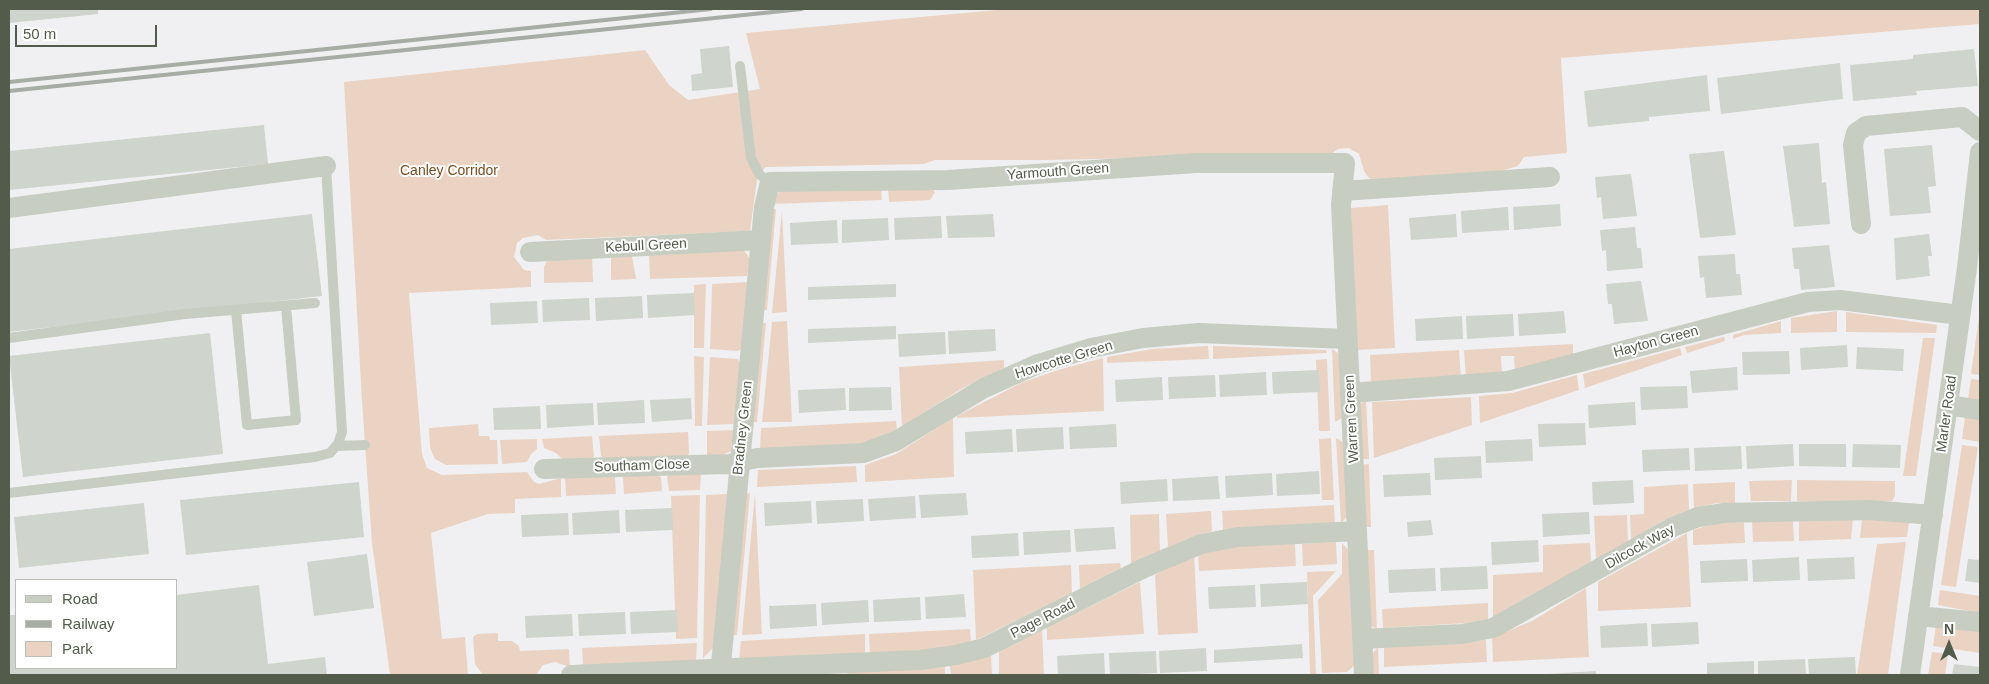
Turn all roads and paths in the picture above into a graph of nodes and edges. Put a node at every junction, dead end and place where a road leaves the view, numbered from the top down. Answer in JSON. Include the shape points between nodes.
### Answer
{"nodes":[{"id":1,"x":740,"y":66,"type":"dead end"},
{"id":2,"x":1980,"y":131,"type":"edge"},
{"id":3,"x":1980,"y":152,"type":"edge"},
{"id":4,"x":1345,"y":163,"type":"joint"},
{"id":5,"x":326,"y":166,"type":"joint"},
{"id":6,"x":1550,"y":177,"type":"dead end"},
{"id":7,"x":770,"y":182,"type":"junction"},
{"id":8,"x":1342,"y":191,"type":"junction"},
{"id":9,"x":9,"y":208,"type":"edge"},
{"id":10,"x":1861,"y":224,"type":"dead end"},
{"id":11,"x":761,"y":240,"type":"junction"},
{"id":12,"x":530,"y":252,"type":"dead end"},
{"id":13,"x":315,"y":303,"type":"dead end"},
{"id":14,"x":286,"y":306,"type":"junction"},
{"id":15,"x":236,"y":310,"type":"junction"},
{"id":16,"x":1960,"y":315,"type":"junction"},
{"id":17,"x":9,"y":338,"type":"edge"},
{"id":18,"x":1347,"y":339,"type":"junction"},
{"id":19,"x":1350,"y":393,"type":"junction"},
{"id":20,"x":1948,"y":405,"type":"junction"},
{"id":21,"x":1980,"y":410,"type":"edge"},
{"id":22,"x":365,"y":445,"type":"dead end"},
{"id":23,"x":336,"y":446,"type":"junction"},
{"id":24,"x":739,"y":462,"type":"junction"},
{"id":25,"x":544,"y":469,"type":"dead end"},
{"id":26,"x":9,"y":493,"type":"edge"},
{"id":27,"x":1933,"y":515,"type":"junction"},
{"id":28,"x":1357,"y":532,"type":"junction"},
{"id":29,"x":1918,"y":616,"type":"junction"},
{"id":30,"x":1980,"y":622,"type":"edge"},
{"id":31,"x":1362,"y":639,"type":"junction"},
{"id":32,"x":720,"y":672,"type":"edge"},
{"id":33,"x":571,"y":675,"type":"edge"},
{"id":34,"x":1364,"y":675,"type":"edge"},
{"id":35,"x":1910,"y":675,"type":"edge"}],
"edges":[{"from":1,"to":7,"type":"lane","via":[[751,158],[760,175]]},
{"from":2,"to":10,"type":"street","via":[[1962,116],[1866,126],[1856,133],[1853,145]]},
{"from":3,"to":16,"type":"street","name":"Marler Road"},
{"from":4,"to":7,"type":"street","name":"Yarmouth Green","via":[[1196,163],[948,180]]},
{"from":4,"to":8,"type":"street","name":"Warren Green"},
{"from":5,"to":9,"type":"street"},
{"from":5,"to":23,"type":"lane","via":[[342,432]]},
{"from":6,"to":8,"type":"street"},
{"from":7,"to":11,"type":"street","name":"Bradney Green"},
{"from":8,"to":18,"type":"street","name":"Warren Green"},
{"from":11,"to":12,"type":"street","name":"Kebull Green"},
{"from":11,"to":24,"type":"street","name":"Bradney Green"},
{"from":13,"to":14,"type":"lane"},
{"from":14,"to":15,"type":"lane"},
{"from":14,"to":15,"type":"lane","via":[[296,420],[248,425]]},
{"from":15,"to":17,"type":"lane"},
{"from":16,"to":19,"type":"street","name":"Hayton Green","via":[[1840,300],[1808,302],[1508,381]]},
{"from":16,"to":20,"type":"street","name":"Marler Road"},
{"from":18,"to":19,"type":"street","name":"Warren Green"},
{"from":18,"to":24,"type":"street","name":"Howcotte Green","via":[[1199,333],[1116,343],[1038,364],[1004,379],[877,450],[853,455],[757,458]]},
{"from":19,"to":28,"type":"street","name":"Warren Green"},
{"from":20,"to":21,"type":"street"},
{"from":20,"to":27,"type":"street","name":"Marler Road"},
{"from":22,"to":23,"type":"lane"},
{"from":23,"to":26,"type":"lane","via":[[330,453],[315,457]]},
{"from":24,"to":25,"type":"street","name":"Southam Close"},
{"from":24,"to":32,"type":"street","name":"Bradney Green"},
{"from":27,"to":29,"type":"street","name":"Marler Road"},
{"from":27,"to":31,"type":"street","name":"Dilcock Way","via":[[1869,510],[1724,513],[1698,517],[1673,527],[1493,628],[1462,634]]},
{"from":28,"to":31,"type":"street","name":"Warren Green"},
{"from":28,"to":32,"type":"street","name":"Page Road","via":[[1238,536],[1201,544],[1144,568],[984,648],[956,655]]},
{"from":29,"to":30,"type":"street"},
{"from":29,"to":35,"type":"street","name":"Marler Road"},
{"from":31,"to":34,"type":"street","name":"Warren Green"},
{"from":32,"to":33,"type":"street","name":"Page Road"}]}
